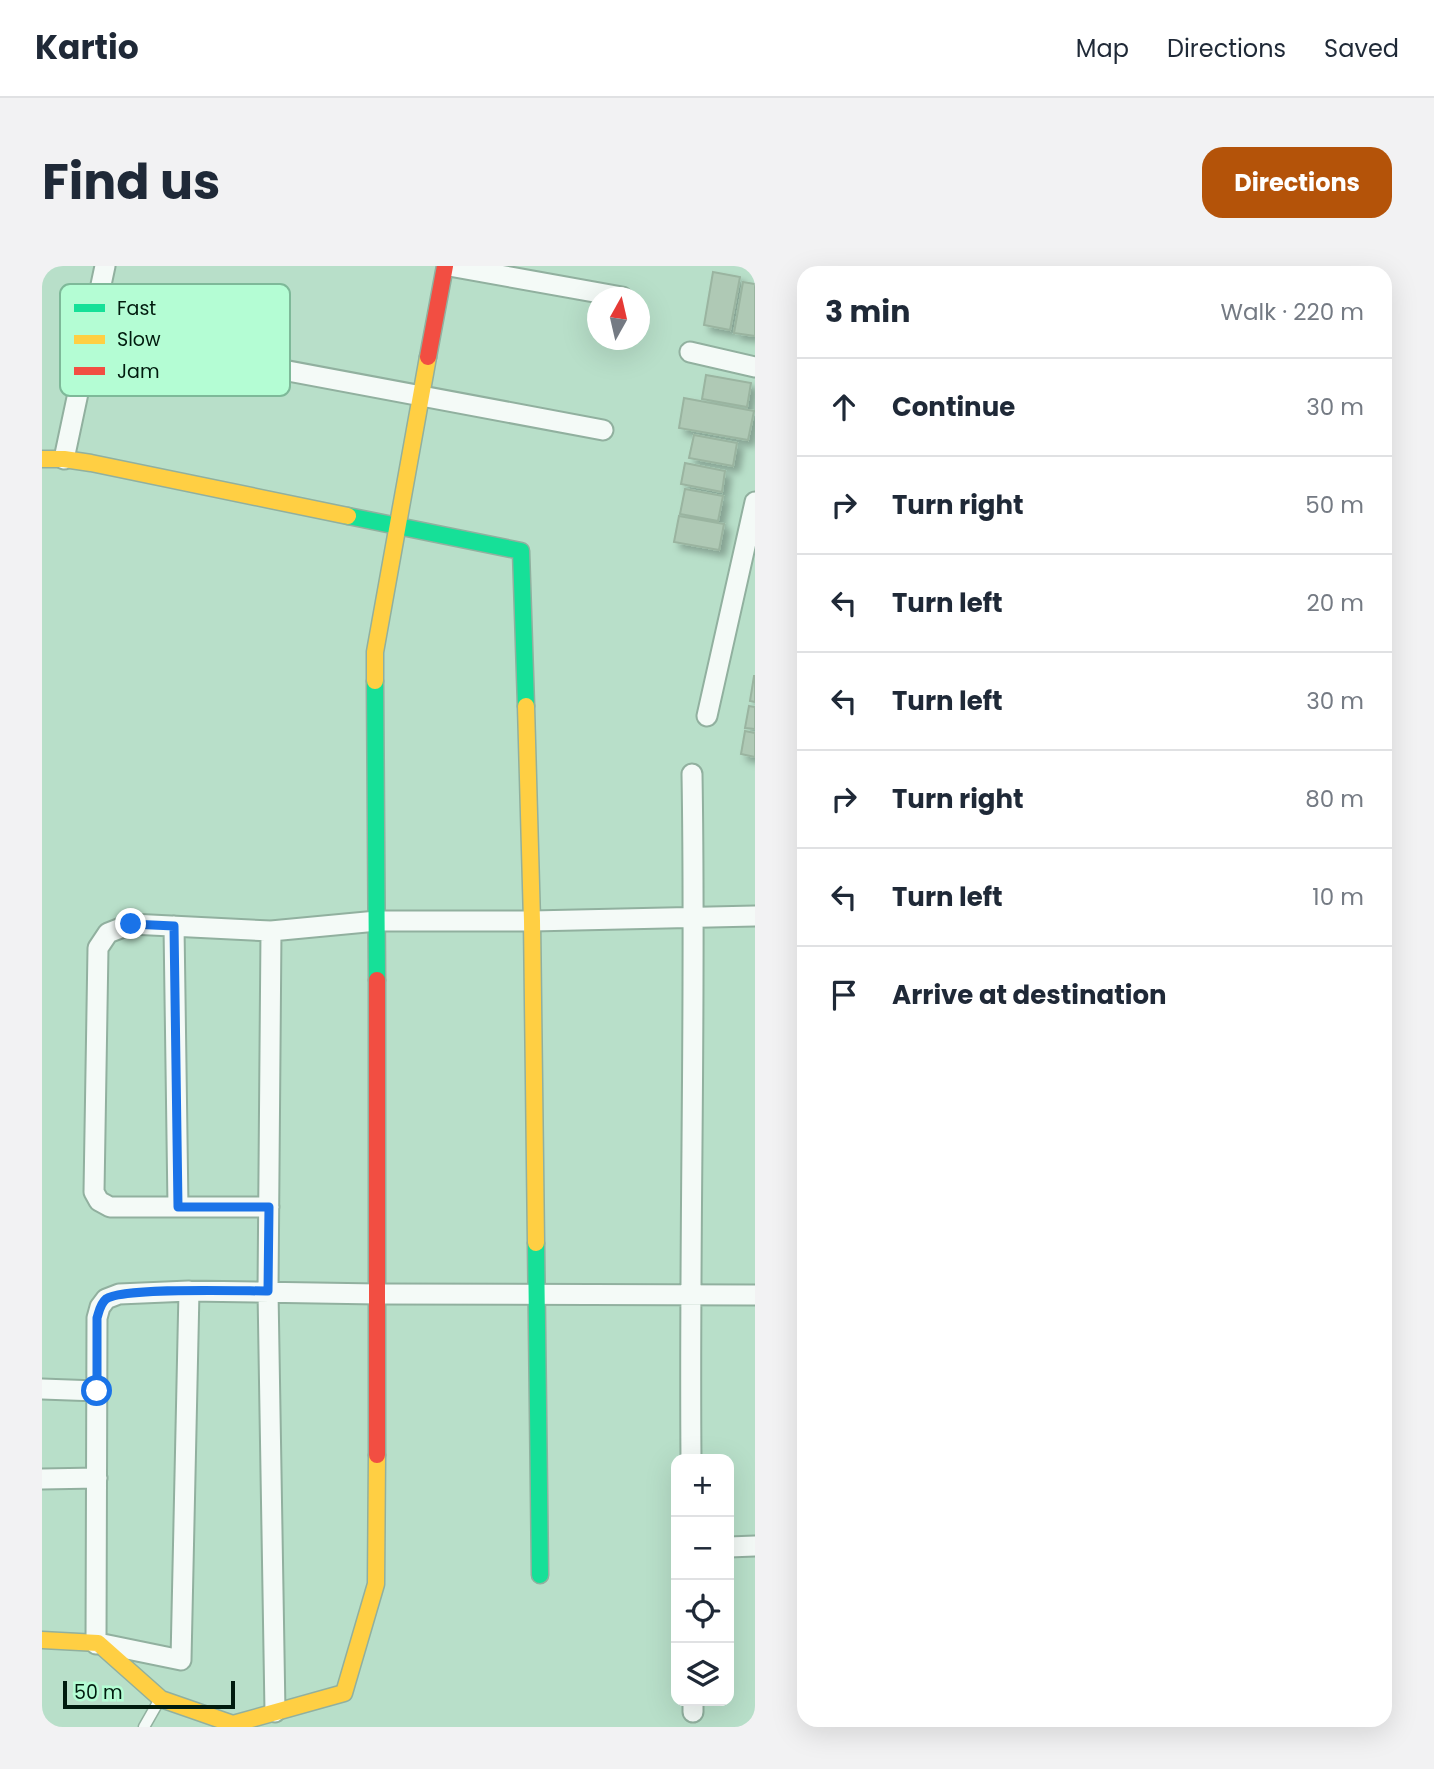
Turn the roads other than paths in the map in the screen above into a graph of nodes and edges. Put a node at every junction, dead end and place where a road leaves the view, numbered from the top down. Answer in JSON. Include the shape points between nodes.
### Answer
{"nodes":[{"id":1,"x":105,"y":266,"type":"edge"},
{"id":2,"x":447,"y":266,"type":"edge"},
{"id":3,"x":101,"y":284,"type":"edge"},
{"id":4,"x":587,"y":291,"type":"edge"},
{"id":5,"x":690,"y":352,"type":"dead end"},
{"id":6,"x":755,"y":367,"type":"edge"},
{"id":7,"x":290,"y":371,"type":"edge"},
{"id":8,"x":421,"y":395,"type":"junction"},
{"id":9,"x":78,"y":396,"type":"edge"},
{"id":10,"x":603,"y":429,"type":"dead end"},
{"id":11,"x":42,"y":458,"type":"edge"},
{"id":12,"x":64,"y":458,"type":"junction"},
{"id":13,"x":755,"y":502,"type":"edge"},
{"id":14,"x":397,"y":524,"type":"junction"},
{"id":15,"x":707,"y":716,"type":"dead end"},
{"id":16,"x":692,"y":774,"type":"dead end"},
{"id":17,"x":755,"y":916,"type":"edge"},
{"id":18,"x":694,"y":918,"type":"junction"},
{"id":19,"x":377,"y":921,"type":"junction"},
{"id":20,"x":532,"y":921,"type":"junction"},
{"id":21,"x":174,"y":926,"type":"junction"},
{"id":22,"x":271,"y":931,"type":"junction"},
{"id":23,"x":178,"y":1207,"type":"junction"},
{"id":24,"x":269,"y":1207,"type":"junction"},
{"id":25,"x":189,"y":1291,"type":"junction"},
{"id":26,"x":268,"y":1291,"type":"junction"},
{"id":27,"x":538,"y":1293,"type":"junction"},
{"id":28,"x":378,"y":1294,"type":"junction"},
{"id":29,"x":690,"y":1295,"type":"junction"},
{"id":30,"x":755,"y":1295,"type":"edge"},
{"id":31,"x":42,"y":1389,"type":"edge"},
{"id":32,"x":97,"y":1391,"type":"junction"},
{"id":33,"x":691,"y":1454,"type":"edge"},
{"id":34,"x":97,"y":1478,"type":"junction"},
{"id":35,"x":42,"y":1479,"type":"edge"},
{"id":36,"x":755,"y":1546,"type":"edge"},
{"id":37,"x":734,"y":1547,"type":"edge"},
{"id":38,"x":540,"y":1575,"type":"dead end"},
{"id":39,"x":42,"y":1640,"type":"edge"},
{"id":40,"x":97,"y":1644,"type":"junction"},
{"id":41,"x":161,"y":1699,"type":"junction"},
{"id":42,"x":275,"y":1712,"type":"junction"},
{"id":43,"x":144,"y":1727,"type":"edge"},
{"id":44,"x":257,"y":1727,"type":"edge"}],
"edges":[{"from":1,"to":3,"type":"street"},
{"from":2,"to":4,"type":"street"},
{"from":2,"to":8,"type":"street"},
{"from":5,"to":6,"type":"street"},
{"from":7,"to":8,"type":"street"},
{"from":8,"to":10,"type":"street"},
{"from":8,"to":14,"type":"street"},
{"from":9,"to":12,"type":"street"},
{"from":11,"to":12,"type":"street"},
{"from":12,"to":14,"type":"street"},
{"from":13,"to":15,"type":"street"},
{"from":14,"to":19,"type":"street","via":[[376,652]]},
{"from":14,"to":20,"type":"street","via":[[521,551]]},
{"from":16,"to":18,"type":"street"},
{"from":17,"to":18,"type":"street"},
{"from":18,"to":20,"type":"street"},
{"from":18,"to":29,"type":"street"},
{"from":19,"to":20,"type":"street"},
{"from":19,"to":22,"type":"street"},
{"from":19,"to":28,"type":"street"},
{"from":20,"to":27,"type":"street"},
{"from":21,"to":22,"type":"street"},
{"from":21,"to":23,"type":"street"},
{"from":21,"to":23,"type":"street","via":[[131,924],[108,933],[98,948],[94,1192],[110,1207]]},
{"from":22,"to":24,"type":"street"},
{"from":23,"to":24,"type":"street"},
{"from":24,"to":26,"type":"street"},
{"from":25,"to":26,"type":"street"},
{"from":25,"to":32,"type":"street","via":[[119,1294],[106,1299],[97,1318]]},
{"from":25,"to":40,"type":"street","via":[[181,1660]]},
{"from":26,"to":28,"type":"street"},
{"from":26,"to":42,"type":"street"},
{"from":27,"to":28,"type":"street"},
{"from":27,"to":29,"type":"street"},
{"from":27,"to":38,"type":"street"},
{"from":28,"to":42,"type":"street","via":[[376,1584],[344,1693]]},
{"from":29,"to":30,"type":"street"},
{"from":29,"to":33,"type":"street"},
{"from":31,"to":32,"type":"street"},
{"from":32,"to":34,"type":"street"},
{"from":34,"to":35,"type":"street"},
{"from":34,"to":40,"type":"street"},
{"from":36,"to":37,"type":"street"},
{"from":39,"to":40,"type":"street"},
{"from":40,"to":41,"type":"street"},
{"from":41,"to":42,"type":"street","via":[[233,1724]]},
{"from":41,"to":43,"type":"lane"},
{"from":42,"to":44,"type":"lane"}]}
